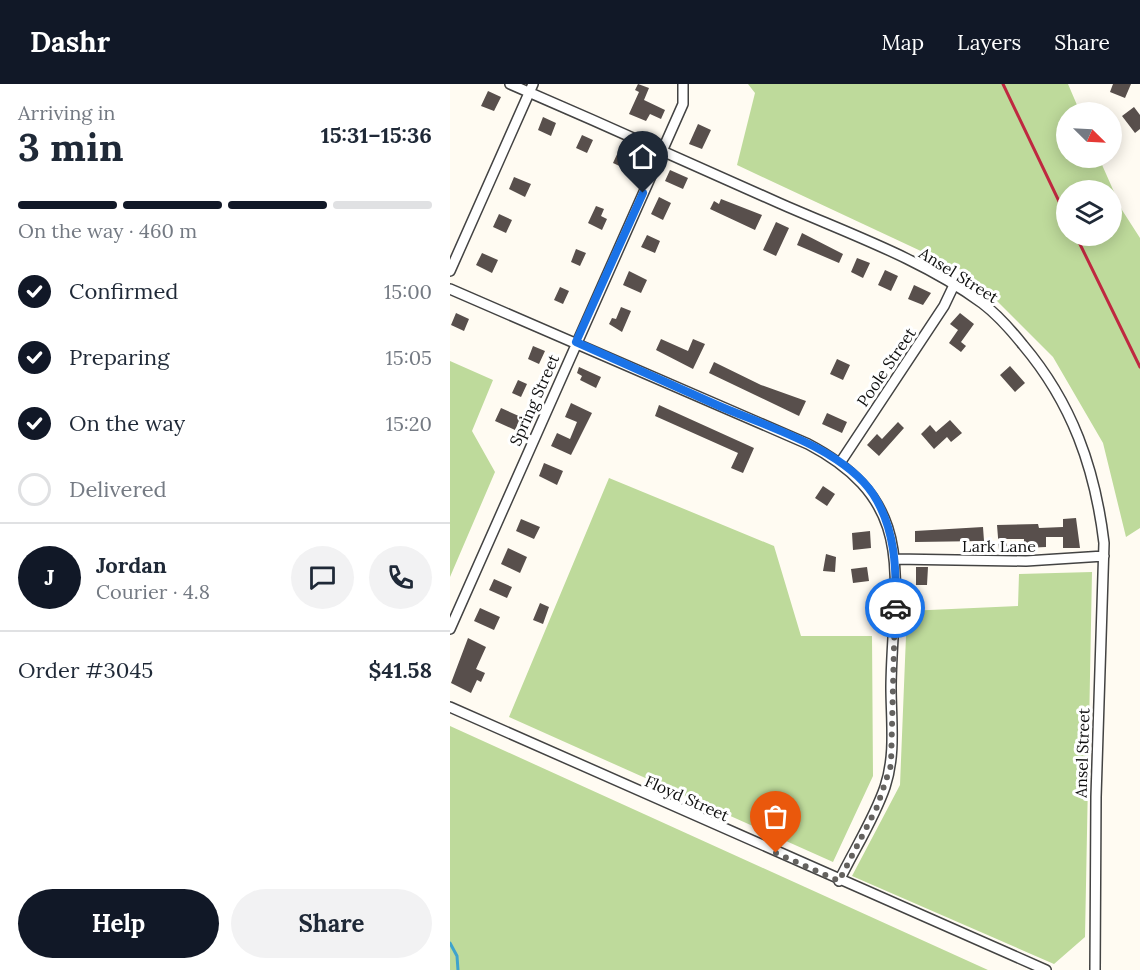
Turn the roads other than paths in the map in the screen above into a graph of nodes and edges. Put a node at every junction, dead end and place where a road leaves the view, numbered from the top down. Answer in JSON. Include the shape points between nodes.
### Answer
{"nodes":[{"id":1,"x":510,"y":84,"type":"edge"},
{"id":2,"x":683,"y":84,"type":"edge"},
{"id":3,"x":532,"y":88,"type":"edge"},
{"id":4,"x":662,"y":150,"type":"junction"},
{"id":5,"x":450,"y":271,"type":"edge"},
{"id":6,"x":954,"y":285,"type":"junction"},
{"id":7,"x":450,"y":289,"type":"edge"},
{"id":8,"x":576,"y":342,"type":"junction"},
{"id":9,"x":840,"y":463,"type":"junction"},
{"id":10,"x":1104,"y":556,"type":"junction"},
{"id":11,"x":894,"y":559,"type":"junction"},
{"id":12,"x":450,"y":629,"type":"edge"},
{"id":13,"x":450,"y":707,"type":"edge"},
{"id":14,"x":839,"y":881,"type":"junction"},
{"id":15,"x":1046,"y":970,"type":"edge"},
{"id":16,"x":1095,"y":970,"type":"edge"}],
"edges":[{"from":1,"to":3,"type":"street","name":"Ansel Street"},
{"from":2,"to":4,"type":"street","name":"Spring Street","via":[[683,104]]},
{"from":3,"to":4,"type":"street","name":"Ansel Street"},
{"from":3,"to":5,"type":"street"},
{"from":4,"to":6,"type":"street","name":"Ansel Street","via":[[918,265]]},
{"from":4,"to":8,"type":"street","name":"Spring Street"},
{"from":6,"to":9,"type":"street","name":"Poole Street"},
{"from":6,"to":10,"type":"street","name":"Ansel Street","via":[[1010,330],[1060,396],[1093,474]]},
{"from":7,"to":8,"type":"street"},
{"from":8,"to":9,"type":"street","via":[[808,444]]},
{"from":8,"to":12,"type":"street","name":"Spring Street"},
{"from":9,"to":11,"type":"street","via":[[872,493],[888,525]]},
{"from":10,"to":11,"type":"street","name":"Lark Lane","via":[[1026,561]]},
{"from":10,"to":16,"type":"street","name":"Ansel Street"},
{"from":11,"to":14,"type":"street","via":[[891,765],[877,807]]},
{"from":13,"to":14,"type":"street","name":"Floyd Street"},
{"from":14,"to":15,"type":"street","name":"Floyd Street"}]}
